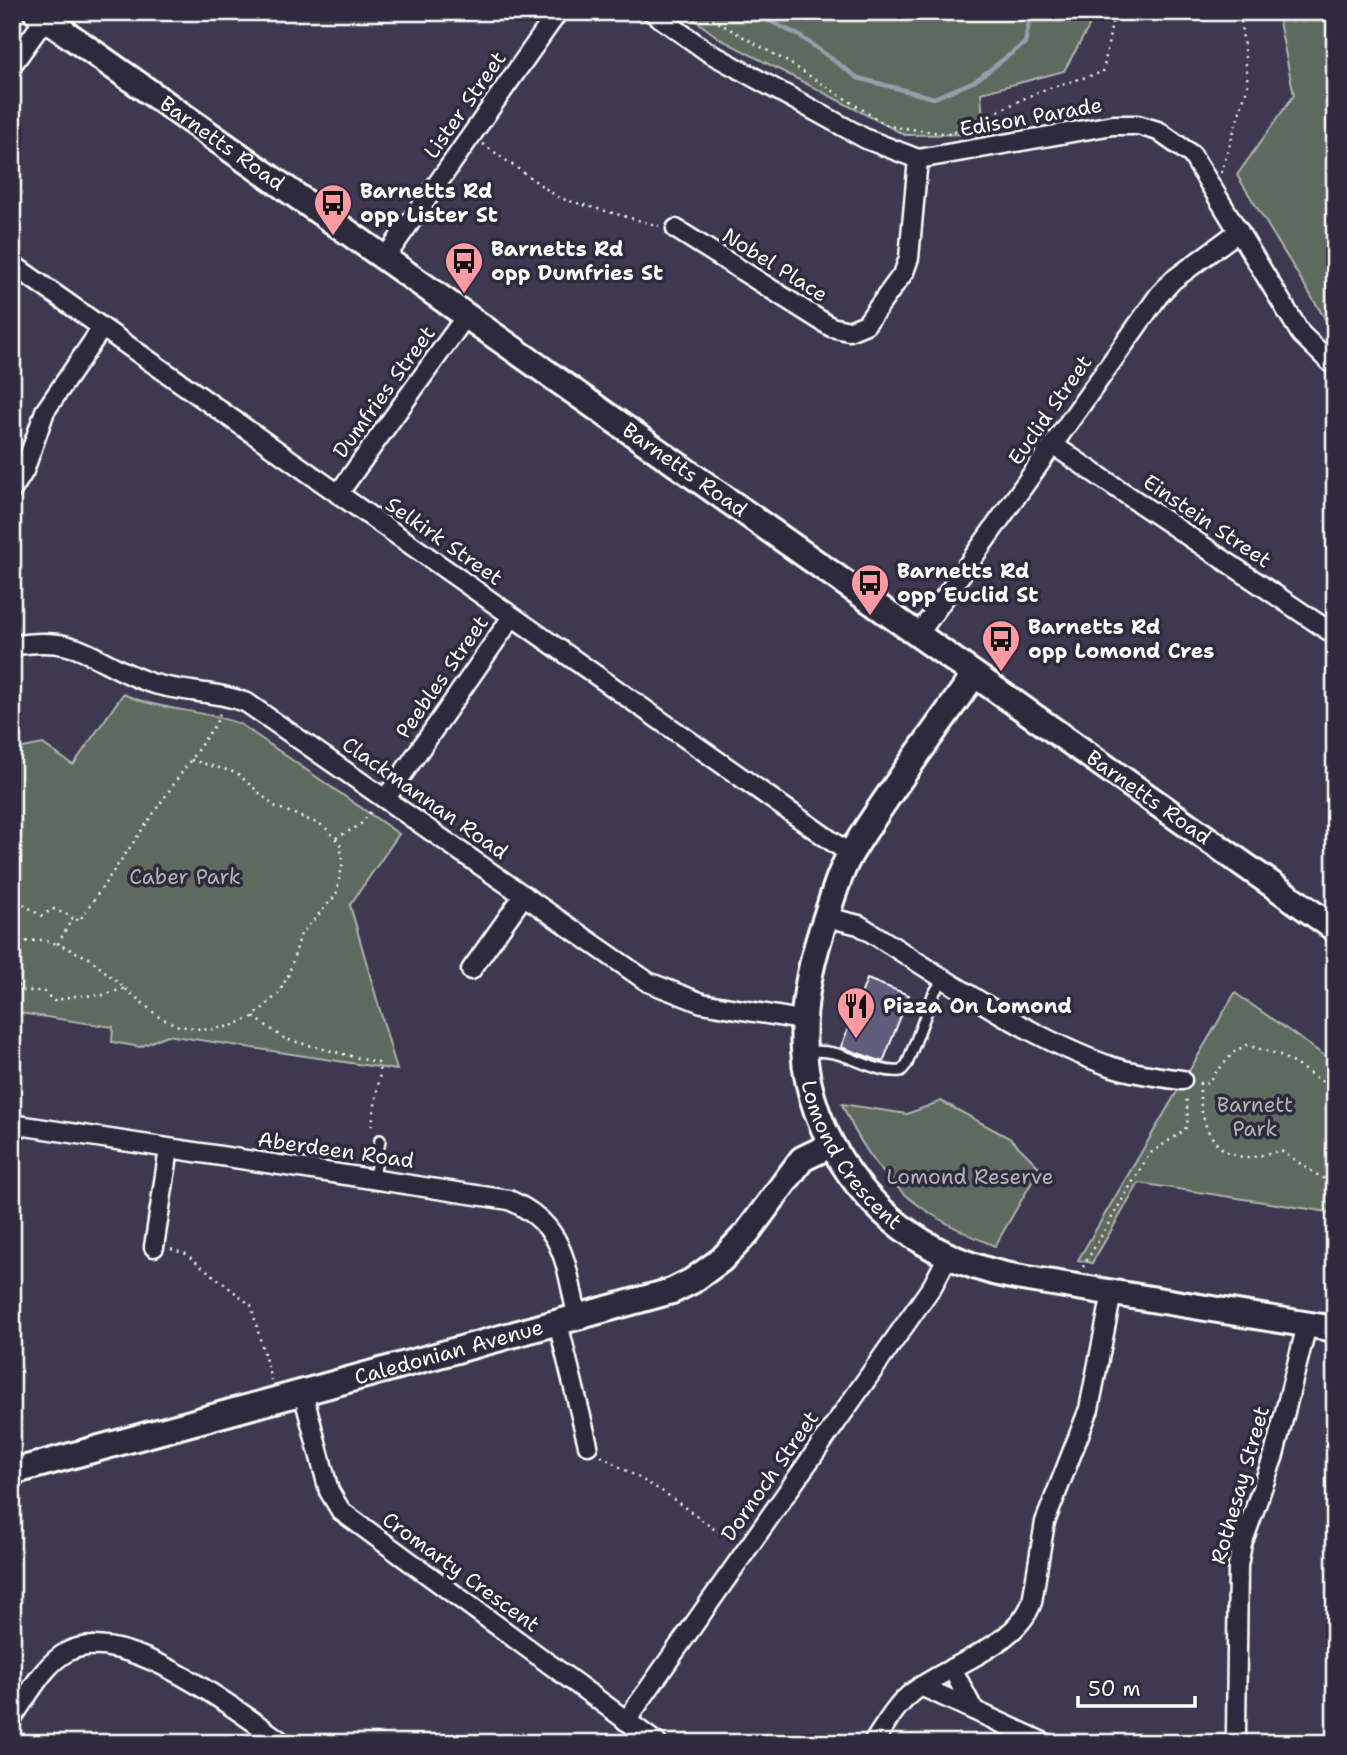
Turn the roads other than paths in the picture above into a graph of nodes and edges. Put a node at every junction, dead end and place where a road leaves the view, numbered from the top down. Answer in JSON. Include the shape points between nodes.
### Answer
{"nodes":[{"id":1,"x":558,"y":12,"type":"edge"},
{"id":2,"x":652,"y":12,"type":"edge"},
{"id":3,"x":40,"y":16,"type":"edge"},
{"id":4,"x":12,"y":65,"type":"edge"},
{"id":5,"x":918,"y":159,"type":"junction"},
{"id":6,"x":676,"y":229,"type":"dead end"},
{"id":7,"x":1240,"y":231,"type":"junction"},
{"id":8,"x":384,"y":258,"type":"junction"},
{"id":9,"x":12,"y":264,"type":"edge"},
{"id":10,"x":466,"y":316,"type":"junction"},
{"id":11,"x":102,"y":328,"type":"junction"},
{"id":12,"x":1335,"y":367,"type":"edge"},
{"id":13,"x":1053,"y":445,"type":"junction"},
{"id":14,"x":12,"y":490,"type":"edge"},
{"id":15,"x":338,"y":494,"type":"junction"},
{"id":16,"x":512,"y":617,"type":"junction"},
{"id":17,"x":918,"y":635,"type":"junction"},
{"id":18,"x":1335,"y":635,"type":"edge"},
{"id":19,"x":12,"y":646,"type":"edge"},
{"id":20,"x":974,"y":675,"type":"junction"},
{"id":21,"x":386,"y":797,"type":"junction"},
{"id":22,"x":850,"y":854,"type":"junction"},
{"id":23,"x":524,"y":895,"type":"junction"},
{"id":24,"x":826,"y":916,"type":"junction"},
{"id":25,"x":1335,"y":929,"type":"edge"},
{"id":26,"x":471,"y":970,"type":"dead end"},
{"id":27,"x":944,"y":977,"type":"junction"},
{"id":28,"x":801,"y":1020,"type":"junction"},
{"id":29,"x":804,"y":1053,"type":"junction"},
{"id":30,"x":1184,"y":1085,"type":"road end"},
{"id":31,"x":12,"y":1124,"type":"edge"},
{"id":32,"x":380,"y":1140,"type":"dead end"},
{"id":33,"x":831,"y":1144,"type":"junction"},
{"id":34,"x":169,"y":1149,"type":"junction"},
{"id":35,"x":374,"y":1178,"type":"junction"},
{"id":36,"x":155,"y":1247,"type":"dead end"},
{"id":37,"x":948,"y":1256,"type":"junction"},
{"id":38,"x":1112,"y":1293,"type":"junction"},
{"id":39,"x":568,"y":1321,"type":"junction"},
{"id":40,"x":1307,"y":1325,"type":"junction"},
{"id":41,"x":1335,"y":1329,"type":"edge"},
{"id":42,"x":303,"y":1393,"type":"junction"},
{"id":43,"x":588,"y":1445,"type":"dead end"},
{"id":44,"x":12,"y":1472,"type":"edge"},
{"id":45,"x":952,"y":1668,"type":"junction"},
{"id":46,"x":921,"y":1686,"type":"junction"},
{"id":47,"x":976,"y":1711,"type":"junction"},
{"id":48,"x":12,"y":1718,"type":"edge"},
{"id":49,"x":626,"y":1721,"type":"junction"},
{"id":50,"x":283,"y":1743,"type":"edge"},
{"id":51,"x":657,"y":1743,"type":"edge"},
{"id":52,"x":873,"y":1743,"type":"edge"},
{"id":53,"x":1045,"y":1743,"type":"edge"},
{"id":54,"x":1233,"y":1743,"type":"edge"}],
"edges":[{"from":1,"to":8,"type":"street","name":"Lister Street"},
{"from":2,"to":5,"type":"street","via":[[708,52],[866,139]]},
{"from":3,"to":4,"type":"street"},
{"from":3,"to":8,"type":"street","name":"Barnetts Road"},
{"from":5,"to":6,"type":"street","name":"Nobel Place","via":[[907,264],[874,318],[854,337]]},
{"from":5,"to":7,"type":"street","name":"Edison Parade","via":[[1126,124],[1158,131],[1192,155]]},
{"from":7,"to":12,"type":"street","name":"Edison Parade","via":[[1301,334]]},
{"from":7,"to":13,"type":"street","name":"Euclid Street","via":[[1166,286]]},
{"from":8,"to":10,"type":"street","name":"Barnetts Road"},
{"from":9,"to":11,"type":"street","name":"Selkirk Street"},
{"from":10,"to":15,"type":"street","name":"Dumfries Street"},
{"from":10,"to":17,"type":"street","name":"Barnetts Road"},
{"from":11,"to":14,"type":"street","via":[[46,411],[24,471]]},
{"from":11,"to":15,"type":"street","name":"Selkirk Street"},
{"from":13,"to":17,"type":"street","name":"Euclid Street"},
{"from":13,"to":18,"type":"street","name":"Einstein Street"},
{"from":15,"to":16,"type":"street","name":"Selkirk Street"},
{"from":16,"to":21,"type":"street","name":"Peebles Street"},
{"from":16,"to":22,"type":"street","name":"Selkirk Street"},
{"from":17,"to":20,"type":"street","name":"Barnetts Road"},
{"from":19,"to":21,"type":"street","name":"Clackmannan Road","via":[[39,642],[78,646],[148,682],[247,703]]},
{"from":20,"to":22,"type":"street","name":"Lomond Crescent"},
{"from":20,"to":25,"type":"street","name":"Barnetts Road"},
{"from":21,"to":23,"type":"street","name":"Clackmannan Road"},
{"from":22,"to":24,"type":"street","name":"Lomond Crescent"},
{"from":23,"to":26,"type":"street"},
{"from":23,"to":28,"type":"street","name":"Clackmannan Road","via":[[661,989],[702,1003]]},
{"from":24,"to":27,"type":"street","via":[[859,925]]},
{"from":24,"to":28,"type":"street","name":"Lomond Crescent"},
{"from":27,"to":29,"type":"lane","via":[[901,1071],[826,1049]]},
{"from":27,"to":30,"type":"street","via":[[1076,1052],[1129,1072]]},
{"from":28,"to":29,"type":"street","name":"Lomond Crescent"},
{"from":29,"to":33,"type":"street","name":"Lomond Crescent","via":[[819,1118]]},
{"from":31,"to":34,"type":"street","name":"Aberdeen Road"},
{"from":32,"to":35,"type":"lane"},
{"from":33,"to":37,"type":"street","name":"Lomond Crescent","via":[[879,1208],[903,1229]]},
{"from":33,"to":39,"type":"street","name":"Caledonian Avenue","via":[[802,1159],[740,1240],[692,1281]]},
{"from":34,"to":35,"type":"street","name":"Aberdeen Road"},
{"from":34,"to":36,"type":"street"},
{"from":35,"to":39,"type":"street","name":"Aberdeen Road","via":[[509,1200],[540,1217],[558,1240]]},
{"from":37,"to":38,"type":"street","name":"Lomond Crescent","via":[[1004,1275]]},
{"from":37,"to":49,"type":"street","name":"Dornoch Street","via":[[933,1285]]},
{"from":38,"to":40,"type":"street","name":"Lomond Crescent"},
{"from":38,"to":45,"type":"street","via":[[1089,1409],[1051,1502],[1029,1610],[1012,1632]]},
{"from":39,"to":42,"type":"street","name":"Caledonian Avenue"},
{"from":39,"to":43,"type":"street","name":"Aberdeen Road"},
{"from":40,"to":41,"type":"street","name":"Lomond Crescent"},
{"from":40,"to":54,"type":"street","name":"Rothesay Street","via":[[1274,1455],[1238,1566]]},
{"from":42,"to":44,"type":"street","name":"Caledonian Avenue"},
{"from":42,"to":49,"type":"street","name":"Cromarty Crescent","via":[[329,1491],[341,1511]]},
{"from":45,"to":46,"type":"street"},
{"from":45,"to":47,"type":"street"},
{"from":46,"to":47,"type":"street"},
{"from":46,"to":52,"type":"street","via":[[901,1703]]},
{"from":47,"to":53,"type":"street"},
{"from":48,"to":50,"type":"street","via":[[59,1657],[97,1645],[191,1679]]},
{"from":49,"to":51,"type":"street","name":"Cromarty Crescent"}]}
